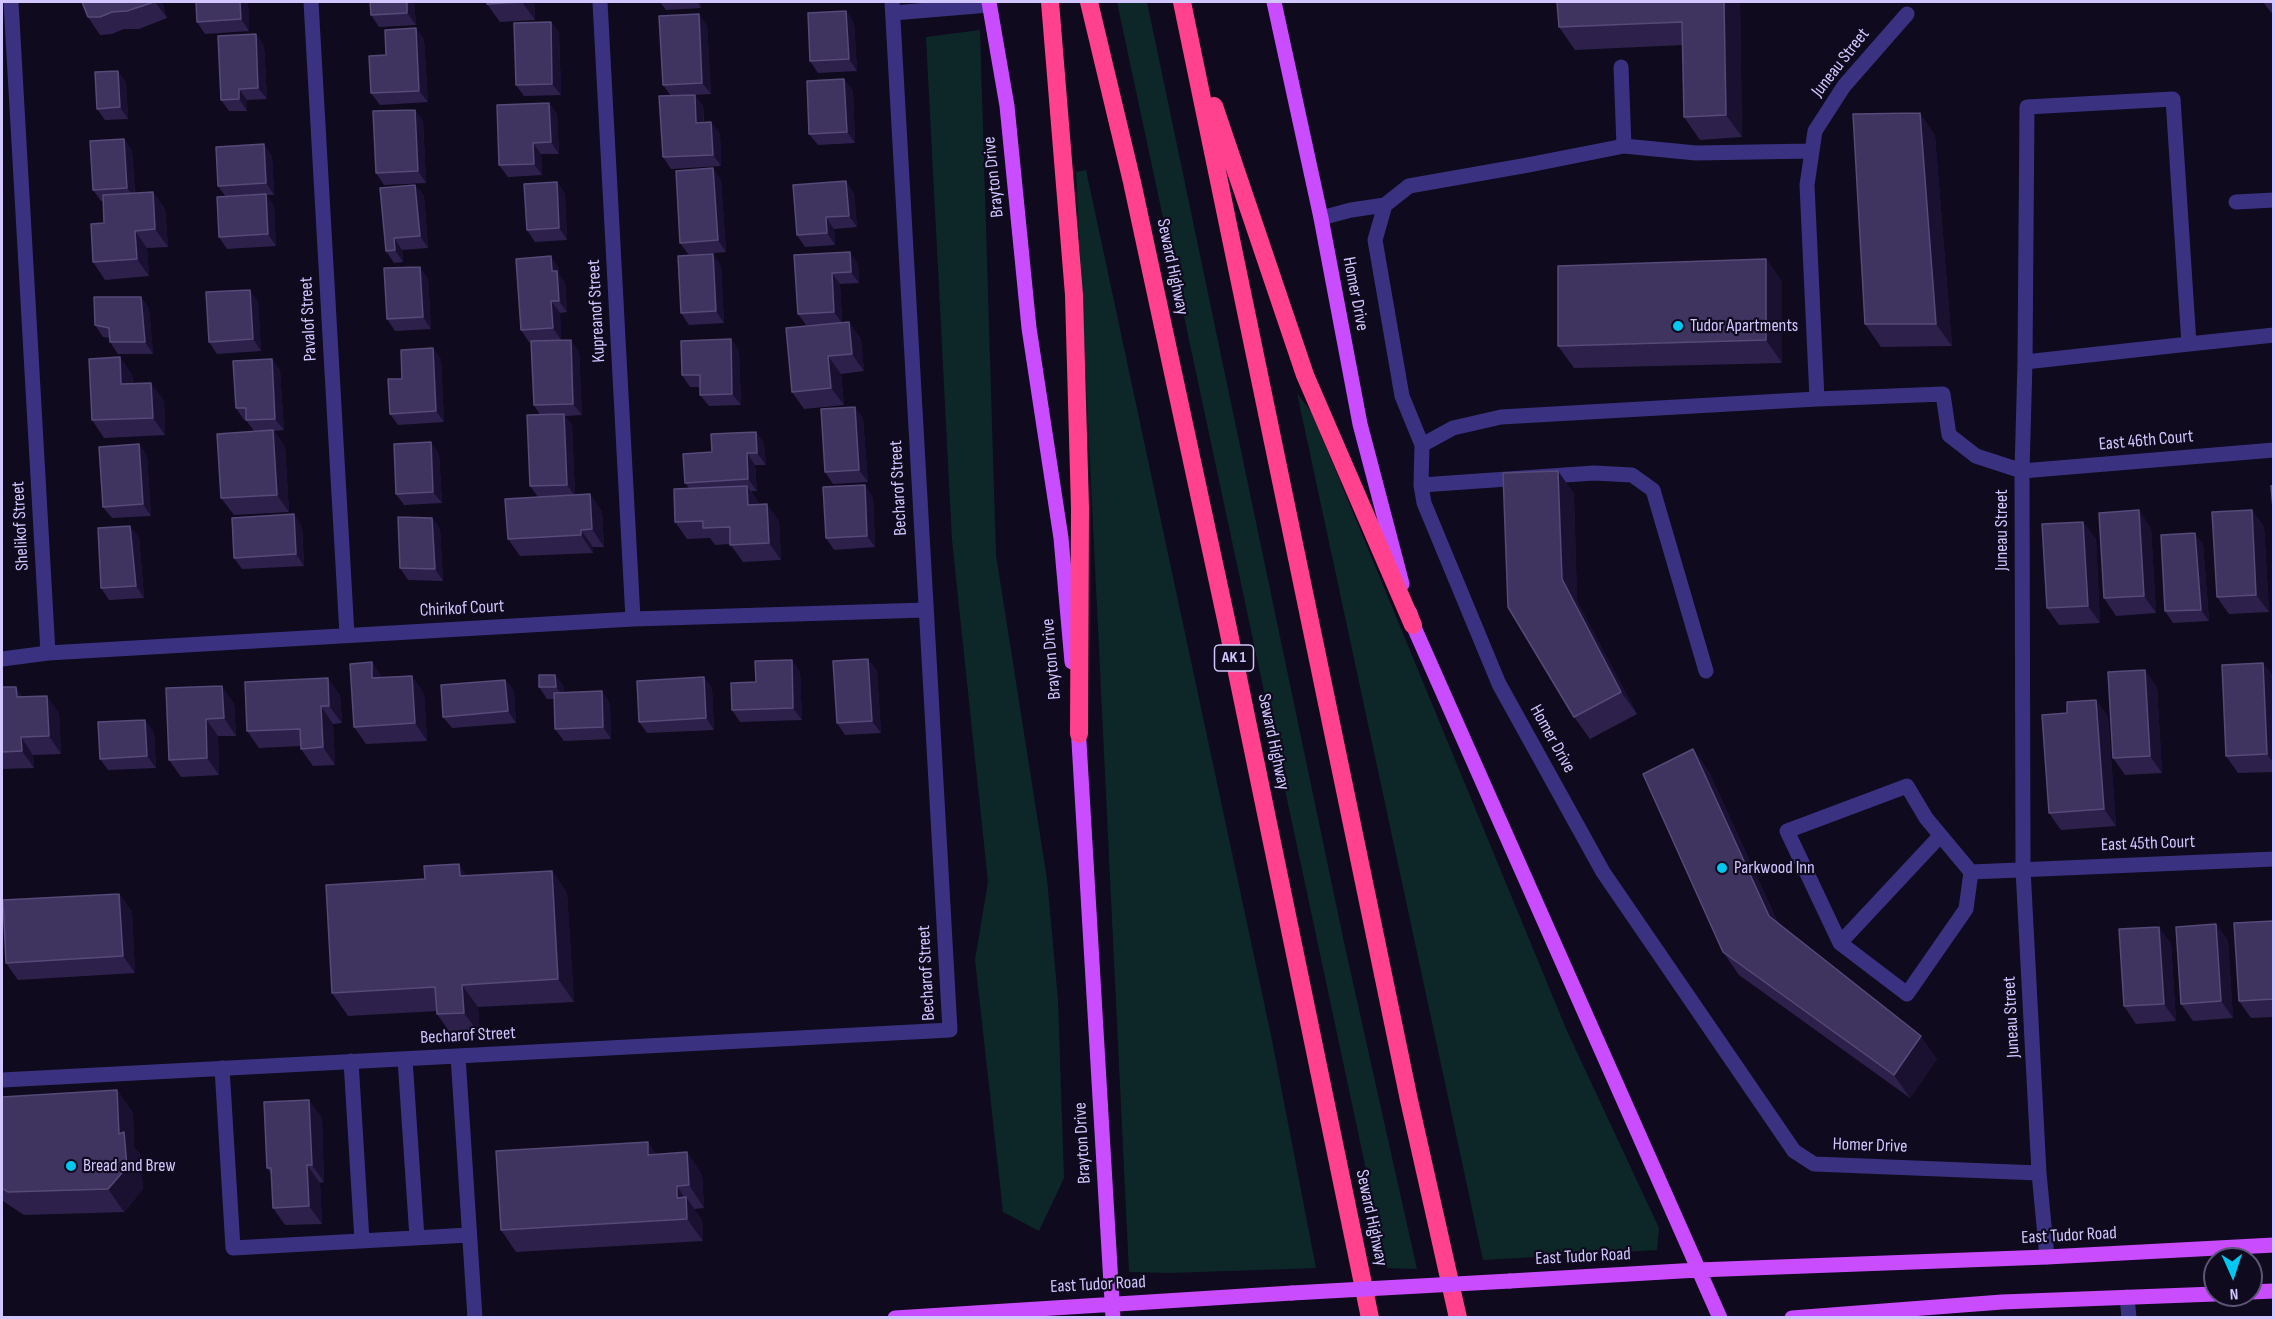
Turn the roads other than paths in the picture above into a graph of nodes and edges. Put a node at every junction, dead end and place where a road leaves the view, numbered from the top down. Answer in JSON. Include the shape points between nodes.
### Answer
{"nodes":[{"id":1,"x":11,"y":2,"type":"edge"},
{"id":2,"x":311,"y":2,"type":"edge"},
{"id":3,"x":600,"y":2,"type":"edge"},
{"id":4,"x":1050,"y":2,"type":"edge"},
{"id":5,"x":1089,"y":2,"type":"edge"},
{"id":6,"x":1182,"y":2,"type":"edge"},
{"id":7,"x":1274,"y":2,"type":"edge"},
{"id":8,"x":989,"y":3,"type":"edge"},
{"id":9,"x":893,"y":7,"type":"edge"},
{"id":10,"x":1907,"y":14,"type":"dead end"},
{"id":11,"x":1189,"y":32,"type":"junction"},
{"id":12,"x":1621,"y":67,"type":"dead end"},
{"id":13,"x":1624,"y":146,"type":"junction"},
{"id":14,"x":1812,"y":151,"type":"junction"},
{"id":15,"x":2274,"y":200,"type":"edge"},
{"id":16,"x":2236,"y":202,"type":"dead end"},
{"id":17,"x":1385,"y":206,"type":"junction"},
{"id":18,"x":1321,"y":218,"type":"junction"},
{"id":19,"x":2274,"y":336,"type":"edge"},
{"id":20,"x":2189,"y":344,"type":"junction"},
{"id":21,"x":2025,"y":362,"type":"junction"},
{"id":22,"x":1817,"y":399,"type":"junction"},
{"id":23,"x":1422,"y":445,"type":"junction"},
{"id":24,"x":2274,"y":450,"type":"edge"},
{"id":25,"x":2022,"y":471,"type":"junction"},
{"id":26,"x":1421,"y":485,"type":"junction"},
{"id":27,"x":926,"y":610,"type":"junction"},
{"id":28,"x":633,"y":619,"type":"junction"},
{"id":29,"x":1413,"y":625,"type":"junction"},
{"id":30,"x":347,"y":635,"type":"junction"},
{"id":31,"x":48,"y":653,"type":"junction"},
{"id":32,"x":2,"y":659,"type":"edge"},
{"id":33,"x":1706,"y":671,"type":"dead end"},
{"id":34,"x":1079,"y":734,"type":"junction"},
{"id":35,"x":1940,"y":836,"type":"junction"},
{"id":36,"x":2274,"y":859,"type":"edge"},
{"id":37,"x":2023,"y":869,"type":"junction"},
{"id":38,"x":1971,"y":873,"type":"junction"},
{"id":39,"x":1840,"y":943,"type":"junction"},
{"id":40,"x":458,"y":1056,"type":"junction"},
{"id":41,"x":405,"y":1059,"type":"junction"},
{"id":42,"x":351,"y":1061,"type":"junction"},
{"id":43,"x":222,"y":1068,"type":"junction"},
{"id":44,"x":2,"y":1080,"type":"edge"},
{"id":45,"x":2039,"y":1173,"type":"junction"},
{"id":46,"x":470,"y":1235,"type":"junction"},
{"id":47,"x":417,"y":1238,"type":"junction"},
{"id":48,"x":362,"y":1241,"type":"junction"},
{"id":49,"x":2274,"y":1245,"type":"edge"},
{"id":50,"x":2047,"y":1257,"type":"junction"},
{"id":51,"x":1698,"y":1270,"type":"junction"},
{"id":52,"x":2203,"y":1294,"type":"edge"},
{"id":53,"x":2127,"y":1297,"type":"junction"},
{"id":54,"x":1113,"y":1310,"type":"edge"},
{"id":55,"x":476,"y":1317,"type":"edge"},
{"id":56,"x":896,"y":1317,"type":"edge"},
{"id":57,"x":1370,"y":1317,"type":"edge"},
{"id":58,"x":1458,"y":1317,"type":"edge"},
{"id":59,"x":1720,"y":1317,"type":"edge"},
{"id":60,"x":1792,"y":1317,"type":"edge"},
{"id":61,"x":2129,"y":1317,"type":"edge"}],
"edges":[{"from":1,"to":31,"type":"street","name":"Shelikof Street"},
{"from":2,"to":30,"type":"street","name":"Pavalof Street"},
{"from":3,"to":28,"type":"street","name":"Kupreanof Street"},
{"from":4,"to":34,"type":"highway","via":[[1074,294],[1080,508]]},
{"from":5,"to":57,"type":"highway","name":"Seward Highway","number":"AK 1","via":[[1227,624]]},
{"from":6,"to":11,"type":"highway"},
{"from":7,"to":18,"type":"main road","name":"Homer Drive"},
{"from":8,"to":9,"type":"street"},
{"from":8,"to":34,"type":"main road","name":"Brayton Drive","via":[[1006,106],[1029,328],[1061,538]]},
{"from":9,"to":27,"type":"street","name":"Becharof Street"},
{"from":10,"to":14,"type":"street","name":"Juneau Street","via":[[1844,86],[1815,131]]},
{"from":11,"to":29,"type":"highway","via":[[1305,375]]},
{"from":11,"to":58,"type":"highway","via":[[1407,1089]]},
{"from":12,"to":13,"type":"street"},
{"from":13,"to":14,"type":"street","via":[[1696,153]]},
{"from":13,"to":17,"type":"street","via":[[1408,186]]},
{"from":14,"to":22,"type":"street","name":"Juneau Street","via":[[1807,185]]},
{"from":15,"to":16,"type":"street"},
{"from":17,"to":18,"type":"street"},
{"from":17,"to":23,"type":"street","via":[[1375,240],[1402,396]]},
{"from":18,"to":29,"type":"main road","name":"Homer Drive","via":[[1360,424]]},
{"from":19,"to":20,"type":"street"},
{"from":20,"to":21,"type":"street"},
{"from":20,"to":21,"type":"street","via":[[2173,99],[2027,107]]},
{"from":21,"to":25,"type":"street"},
{"from":22,"to":23,"type":"street","via":[[1501,417],[1453,429]]},
{"from":22,"to":25,"type":"street","name":"Juneau Street","via":[[1943,394],[1949,435],[1976,456]]},
{"from":23,"to":26,"type":"street","name":"Homer Drive"},
{"from":24,"to":25,"type":"street","name":"East 46th Court"},
{"from":25,"to":37,"type":"street","name":"Juneau Street"},
{"from":26,"to":33,"type":"street","via":[[1594,473],[1632,475],[1653,490]]},
{"from":26,"to":45,"type":"street","name":"Homer Drive","via":[[1424,503],[1499,684],[1603,872],[1794,1151],[1814,1164]]},
{"from":27,"to":28,"type":"street","name":"Chirikof Court"},
{"from":27,"to":40,"type":"street","name":"Becharof Street","via":[[950,1030]]},
{"from":28,"to":30,"type":"street","name":"Chirikof Court"},
{"from":29,"to":51,"type":"main road","name":"Homer Drive"},
{"from":30,"to":31,"type":"street","name":"Chirikof Court"},
{"from":31,"to":32,"type":"street","name":"Chirikof Court"},
{"from":34,"to":54,"type":"main road","name":"Brayton Drive"},
{"from":35,"to":38,"type":"street"},
{"from":35,"to":39,"type":"street"},
{"from":35,"to":39,"type":"street","via":[[1907,786],[1787,831]]},
{"from":36,"to":37,"type":"street","name":"East 45th Court"},
{"from":37,"to":38,"type":"street","name":"East 45th Court"},
{"from":37,"to":45,"type":"street","name":"Juneau Street"},
{"from":38,"to":39,"type":"street","via":[[1966,909],[1907,994]]},
{"from":40,"to":41,"type":"street","name":"Becharof Street"},
{"from":40,"to":46,"type":"street"},
{"from":41,"to":42,"type":"street","name":"Becharof Street"},
{"from":41,"to":47,"type":"street"},
{"from":42,"to":43,"type":"street","name":"Becharof Street"},
{"from":42,"to":48,"type":"street"},
{"from":43,"to":44,"type":"street","name":"Becharof Street"},
{"from":43,"to":48,"type":"street","via":[[233,1248]]},
{"from":45,"to":50,"type":"street","name":"Juneau Street"},
{"from":46,"to":47,"type":"street"},
{"from":46,"to":55,"type":"street"},
{"from":47,"to":48,"type":"street"},
{"from":49,"to":50,"type":"main road","name":"East Tudor Road"},
{"from":50,"to":51,"type":"main road","name":"East Tudor Road"},
{"from":51,"to":54,"type":"main road","name":"East Tudor Road","bridge":true,"via":[[1292,1293]]},
{"from":51,"to":59,"type":"main road","name":"Homer Drive"},
{"from":52,"to":53,"type":"main road"},
{"from":53,"to":60,"type":"main road"},
{"from":53,"to":61,"type":"street"},
{"from":54,"to":56,"type":"main road","name":"East Tudor Road"}]}
